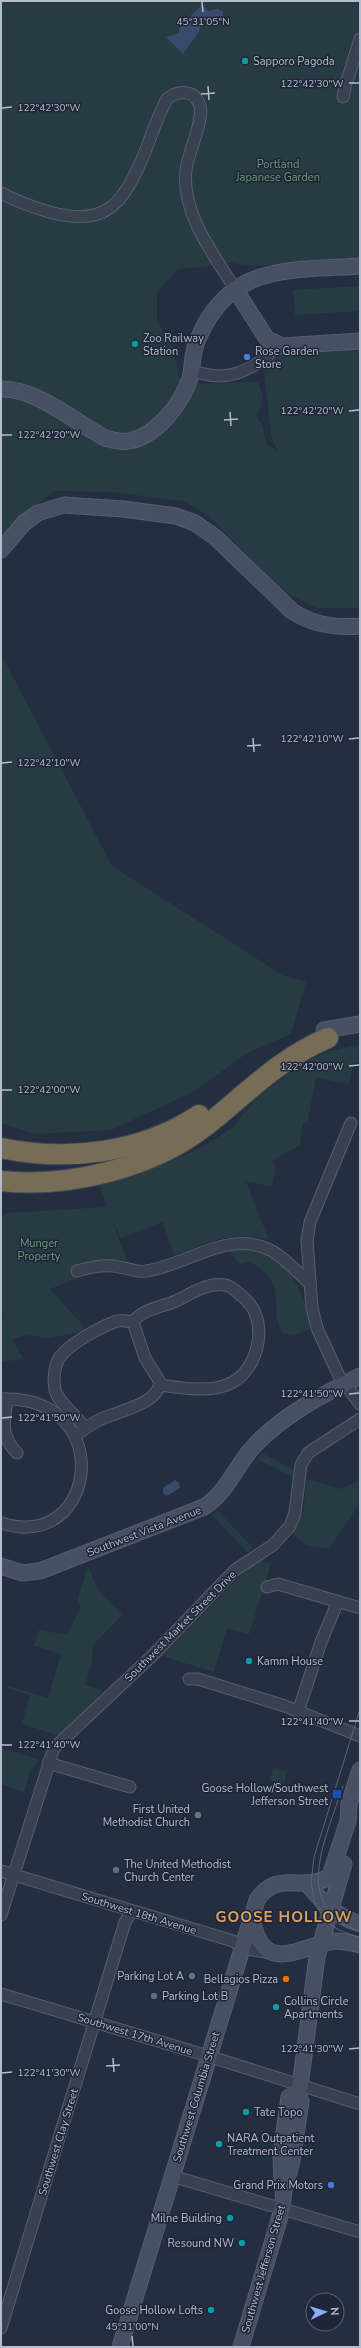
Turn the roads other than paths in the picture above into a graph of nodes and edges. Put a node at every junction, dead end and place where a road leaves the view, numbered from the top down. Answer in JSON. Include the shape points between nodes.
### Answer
{"nodes":[{"id":1,"x":360,"y":39,"type":"edge"},
{"id":2,"x":345,"y":89,"type":"dead end"},
{"id":3,"x":1,"y":193,"type":"edge"},
{"id":4,"x":360,"y":266,"type":"edge"},
{"id":5,"x":235,"y":289,"type":"junction"},
{"id":6,"x":360,"y":341,"type":"edge"},
{"id":7,"x":268,"y":356,"type":"dead end"},
{"id":8,"x":200,"y":373,"type":"dead end"},
{"id":9,"x":1,"y":389,"type":"edge"},
{"id":10,"x":1,"y":550,"type":"edge"},
{"id":11,"x":360,"y":626,"type":"edge"},
{"id":12,"x":360,"y":1024,"type":"edge"},
{"id":13,"x":360,"y":1032,"type":"edge"},
{"id":14,"x":321,"y":1036,"type":"junction"},
{"id":15,"x":282,"y":1056,"type":"junction"},
{"id":16,"x":351,"y":1123,"type":"dead end"},
{"id":17,"x":1,"y":1148,"type":"edge"},
{"id":18,"x":1,"y":1181,"type":"edge"},
{"id":19,"x":77,"y":1271,"type":"dead end"},
{"id":20,"x":309,"y":1283,"type":"junction"},
{"id":21,"x":133,"y":1322,"type":"junction"},
{"id":22,"x":352,"y":1380,"type":"edge"},
{"id":23,"x":160,"y":1385,"type":"junction"},
{"id":24,"x":4,"y":1399,"type":"edge"},
{"id":25,"x":360,"y":1404,"type":"edge"},
{"id":26,"x":360,"y":1419,"type":"edge"},
{"id":27,"x":85,"y":1429,"type":"junction"},
{"id":28,"x":76,"y":1435,"type":"junction"},
{"id":29,"x":16,"y":1453,"type":"dead end"},
{"id":30,"x":1,"y":1523,"type":"edge"},
{"id":31,"x":1,"y":1566,"type":"edge"},
{"id":32,"x":267,"y":1587,"type":"dead end"},
{"id":33,"x":338,"y":1601,"type":"junction"},
{"id":34,"x":360,"y":1608,"type":"edge"},
{"id":35,"x":189,"y":1679,"type":"dead end"},
{"id":36,"x":298,"y":1712,"type":"junction"},
{"id":37,"x":360,"y":1736,"type":"edge"},
{"id":38,"x":48,"y":1763,"type":"junction"},
{"id":39,"x":360,"y":1770,"type":"edge"},
{"id":40,"x":130,"y":1787,"type":"dead end"},
{"id":41,"x":360,"y":1813,"type":"edge"},
{"id":42,"x":1,"y":1871,"type":"edge"},
{"id":43,"x":14,"y":1874,"type":"junction"},
{"id":44,"x":306,"y":1883,"type":"junction"},
{"id":45,"x":336,"y":1890,"type":"junction"},
{"id":46,"x":330,"y":1910,"type":"junction"},
{"id":47,"x":132,"y":1911,"type":"junction"},
{"id":48,"x":251,"y":1914,"type":"junction"},
{"id":49,"x":1,"y":1915,"type":"edge"},
{"id":50,"x":356,"y":1922,"type":"edge"},
{"id":51,"x":320,"y":1945,"type":"junction"},
{"id":52,"x":360,"y":1945,"type":"edge"},
{"id":53,"x":241,"y":1946,"type":"junction"},
{"id":54,"x":277,"y":1953,"type":"junction"},
{"id":55,"x":1,"y":1994,"type":"edge"},
{"id":56,"x":95,"y":2022,"type":"junction"},
{"id":57,"x":208,"y":2056,"type":"junction"},
{"id":58,"x":298,"y":2090,"type":"junction"},
{"id":59,"x":360,"y":2104,"type":"edge"},
{"id":60,"x":172,"y":2176,"type":"junction"},
{"id":61,"x":282,"y":2210,"type":"junction"},
{"id":62,"x":360,"y":2232,"type":"edge"},
{"id":63,"x":1,"y":2328,"type":"edge"},
{"id":64,"x":120,"y":2347,"type":"edge"},
{"id":65,"x":241,"y":2347,"type":"edge"}],
"edges":[{"from":1,"to":2,"type":"street"},
{"from":3,"to":5,"type":"street","via":[[42,210],[73,217],[88,218],[102,213],[115,203],[130,183],[167,99],[183,92],[190,94],[200,105],[201,112],[200,123],[189,151],[185,189],[195,218]]},
{"from":4,"to":5,"type":"main road","via":[[272,274],[250,280]]},
{"from":5,"to":6,"type":"main road","via":[[267,339],[287,346]]},
{"from":5,"to":9,"type":"main road","via":[[217,308],[202,330],[194,349],[190,378],[180,399],[165,418],[139,438],[118,442],[105,438],[35,396]]},
{"from":7,"to":8,"type":"street","via":[[241,373],[224,377]]},
{"from":10,"to":11,"type":"main road","via":[[24,523],[38,514],[64,505],[176,516],[215,537],[287,607],[305,619],[323,625]]},
{"from":12,"to":14,"type":"main road"},
{"from":13,"to":14,"type":"main road"},
{"from":14,"to":15,"type":"highway"},
{"from":15,"to":17,"type":"highway","via":[[198,1116],[156,1137],[85,1153],[41,1154]]},
{"from":15,"to":18,"type":"highway","via":[[207,1125],[158,1154],[118,1169],[80,1179],[44,1183]]},
{"from":16,"to":20,"type":"street","via":[[308,1228]]},
{"from":19,"to":20,"type":"street","via":[[95,1266],[145,1272],[181,1262],[217,1246],[254,1244],[286,1260]]},
{"from":20,"to":22,"type":"street","via":[[317,1328]]},
{"from":21,"to":23,"type":"street","via":[[144,1358],[159,1379]]},
{"from":21,"to":23,"type":"street","via":[[141,1314],[219,1285],[236,1290],[256,1314],[258,1334],[254,1356],[238,1379],[230,1384],[211,1388]]},
{"from":21,"to":27,"type":"street","via":[[116,1321],[100,1329],[64,1352],[57,1361],[54,1384],[58,1397],[81,1421]]},
{"from":22,"to":25,"type":"street"},
{"from":22,"to":31,"type":"main road","name":"Southwest Vista Avenue","via":[[306,1404],[259,1441],[219,1496],[204,1507],[40,1571],[22,1573]]},
{"from":23,"to":27,"type":"street","via":[[139,1406],[99,1420]]},
{"from":24,"to":28,"type":"street","via":[[24,1399],[48,1408],[63,1419]]},
{"from":24,"to":29,"type":"street","via":[[3,1428],[7,1442]]},
{"from":26,"to":38,"type":"street","name":"Southwest Market Street Drive","via":[[308,1453],[301,1465],[295,1513],[290,1526],[273,1544],[235,1570],[153,1655],[59,1743]]},
{"from":27,"to":28,"type":"street"},
{"from":28,"to":30,"type":"street","via":[[80,1448],[81,1475],[79,1486],[63,1513],[52,1521],[34,1527],[24,1528]]},
{"from":32,"to":33,"type":"street","via":[[278,1584]]},
{"from":33,"to":34,"type":"street"},
{"from":33,"to":36,"type":"street","via":[[321,1642]]},
{"from":35,"to":36,"type":"street","via":[[205,1681]]},
{"from":36,"to":37,"type":"street"},
{"from":38,"to":40,"type":"street"},
{"from":38,"to":43,"type":"street","name":"Southwest Market Street Drive"},
{"from":39,"to":44,"type":"main road","via":[[333,1870],[330,1876],[321,1882]]},
{"from":41,"to":45,"type":"main road","name":"Southwest Jefferson Street"},
{"from":42,"to":43,"type":"street","name":"Southwest 18th Avenue"},
{"from":43,"to":47,"type":"street","name":"Southwest 18th Avenue"},
{"from":43,"to":49,"type":"street","name":"Southwest Market Street Drive"},
{"from":44,"to":46,"type":"main road"},
{"from":44,"to":48,"type":"main road","name":"Southwest Columbia Street","via":[[288,1882],[274,1885],[261,1894]]},
{"from":45,"to":46,"type":"main road","name":"Southwest Jefferson Street"},
{"from":45,"to":50,"type":"main road"},
{"from":46,"to":50,"type":"main road"},
{"from":46,"to":51,"type":"main road","name":"Southwest Jefferson Street"},
{"from":47,"to":53,"type":"street","name":"Southwest 18th Avenue","via":[[233,1941]]},
{"from":47,"to":56,"type":"street","name":"Southwest Clay Street","via":[[125,1922]]},
{"from":48,"to":53,"type":"main road","name":"Southwest Columbia Street"},
{"from":48,"to":54,"type":"main road","via":[[257,1936],[269,1949]]},
{"from":51,"to":52,"type":"main road","name":"Southwest 18th Avenue","via":[[339,1941]]},
{"from":51,"to":54,"type":"main road","name":"Southwest 18th Avenue","via":[[291,1954]]},
{"from":51,"to":58,"type":"main road","name":"Southwest Jefferson Street"},
{"from":53,"to":54,"type":"street","name":"Southwest 18th Avenue","via":[[262,1953]]},
{"from":53,"to":57,"type":"main road","name":"Southwest Columbia Street"},
{"from":55,"to":56,"type":"street","name":"Southwest 17th Avenue"},
{"from":56,"to":57,"type":"street","name":"Southwest 17th Avenue"},
{"from":56,"to":63,"type":"street","name":"Southwest Clay Street"},
{"from":57,"to":58,"type":"street","name":"Southwest 17th Avenue"},
{"from":57,"to":60,"type":"main road","name":"Southwest Columbia Street"},
{"from":58,"to":59,"type":"street","name":"Southwest 17th Avenue"},
{"from":58,"to":61,"type":"main road","name":"Southwest Jefferson Street","via":[[289,2097],[281,2154],[284,2190]]},
{"from":60,"to":61,"type":"street"},
{"from":60,"to":64,"type":"main road","name":"Southwest Columbia Street"},
{"from":61,"to":62,"type":"street"},
{"from":61,"to":65,"type":"main road","name":"Southwest Jefferson Street"}]}
